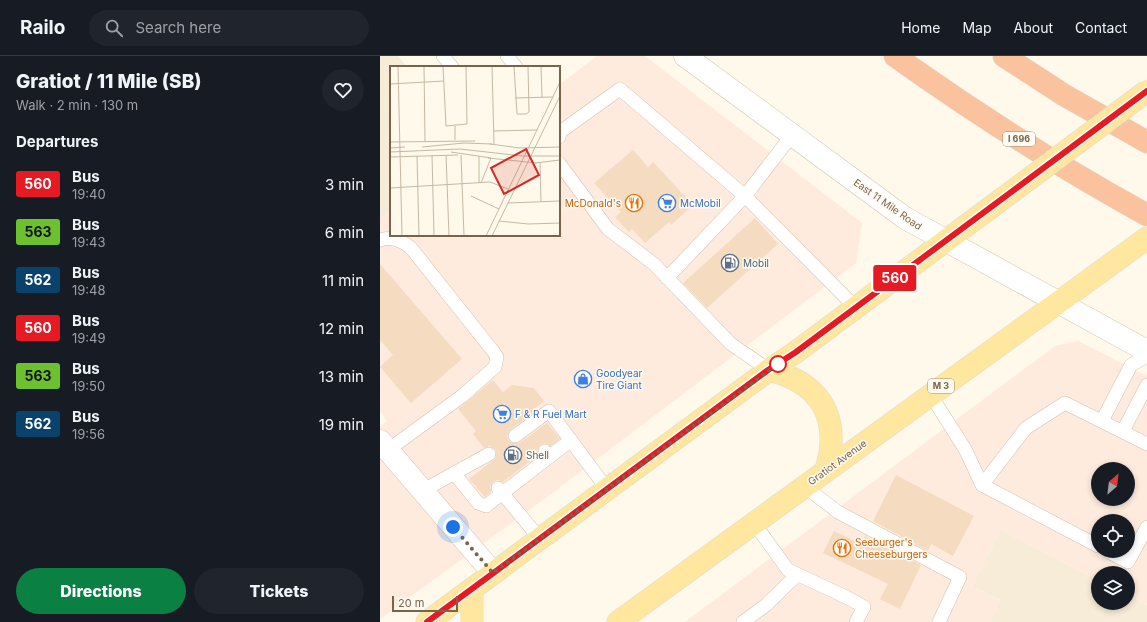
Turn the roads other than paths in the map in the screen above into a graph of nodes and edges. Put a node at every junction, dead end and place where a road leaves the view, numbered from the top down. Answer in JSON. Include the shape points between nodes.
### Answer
{"nodes":[{"id":1,"x":443,"y":56,"type":"edge"},
{"id":2,"x":507,"y":56,"type":"edge"},
{"id":3,"x":685,"y":56,"type":"edge"},
{"id":4,"x":895,"y":56,"type":"edge"},
{"id":5,"x":1004,"y":56,"type":"edge"},
{"id":6,"x":451,"y":66,"type":"edge"},
{"id":7,"x":515,"y":66,"type":"edge"},
{"id":8,"x":1147,"y":91,"type":"edge"},
{"id":9,"x":560,"y":132,"type":"edge"},
{"id":10,"x":792,"y":135,"type":"junction"},
{"id":11,"x":1147,"y":142,"type":"edge"},
{"id":12,"x":560,"y":164,"type":"edge"},
{"id":13,"x":745,"y":196,"type":"junction"},
{"id":14,"x":1147,"y":215,"type":"edge"},
{"id":15,"x":1147,"y":238,"type":"edge"},
{"id":16,"x":380,"y":240,"type":"edge"},
{"id":17,"x":945,"y":241,"type":"junction"},
{"id":18,"x":667,"y":278,"type":"junction"},
{"id":19,"x":1058,"y":303,"type":"junction"},
{"id":20,"x":855,"y":307,"type":"junction"},
{"id":21,"x":1147,"y":352,"type":"edge"},
{"id":22,"x":1147,"y":356,"type":"edge"},
{"id":23,"x":768,"y":370,"type":"junction"},
{"id":24,"x":1147,"y":385,"type":"edge"},
{"id":25,"x":930,"y":394,"type":"junction"},
{"id":26,"x":1102,"y":421,"type":"junction"},
{"id":27,"x":1122,"y":431,"type":"junction"},
{"id":28,"x":515,"y":436,"type":"dead end"},
{"id":29,"x":571,"y":440,"type":"junction"},
{"id":30,"x":1147,"y":444,"type":"edge"},
{"id":31,"x":384,"y":445,"type":"edge"},
{"id":32,"x":489,"y":454,"type":"dead end"},
{"id":33,"x":826,"y":470,"type":"junction"},
{"id":34,"x":454,"y":473,"type":"junction"},
{"id":35,"x":982,"y":485,"type":"junction"},
{"id":36,"x":804,"y":486,"type":"junction"},
{"id":37,"x":607,"y":489,"type":"junction"},
{"id":38,"x":422,"y":491,"type":"junction"},
{"id":39,"x":500,"y":491,"type":"junction"},
{"id":40,"x":754,"y":523,"type":"junction"},
{"id":41,"x":1147,"y":527,"type":"edge"},
{"id":42,"x":540,"y":539,"type":"junction"},
{"id":43,"x":1091,"y":542,"type":"edge"},
{"id":44,"x":1135,"y":549,"type":"edge"},
{"id":45,"x":1120,"y":558,"type":"edge"},
{"id":46,"x":1130,"y":558,"type":"edge"},
{"id":47,"x":493,"y":573,"type":"junction"},
{"id":48,"x":797,"y":575,"type":"junction"},
{"id":49,"x":472,"y":589,"type":"junction"},
{"id":50,"x":427,"y":622,"type":"edge"},
{"id":51,"x":472,"y":622,"type":"edge"},
{"id":52,"x":618,"y":622,"type":"edge"},
{"id":53,"x":743,"y":622,"type":"edge"},
{"id":54,"x":856,"y":622,"type":"edge"},
{"id":55,"x":939,"y":622,"type":"edge"}],
"edges":[{"from":1,"to":6,"type":"lane"},
{"from":2,"to":7,"type":"lane"},
{"from":3,"to":10,"type":"main road","name":"East 11 Mile Road"},
{"from":4,"to":14,"type":"highway","number":"I 696","via":[[1079,177]]},
{"from":5,"to":11,"type":"highway","via":[[1064,95]]},
{"from":8,"to":17,"type":"main road","bridge":true},
{"from":9,"to":13,"type":"lane","via":[[620,89]]},
{"from":10,"to":13,"type":"lane"},
{"from":10,"to":17,"type":"main road","name":"East 11 Mile Road","via":[[905,218]]},
{"from":12,"to":18,"type":"lane","via":[[608,229],[654,264]]},
{"from":13,"to":18,"type":"lane"},
{"from":13,"to":20,"type":"lane"},
{"from":15,"to":19,"type":"main road","number":"M 3"},
{"from":16,"to":31,"type":"lane","via":[[397,240],[411,248],[496,357],[495,368],[462,396]]},
{"from":17,"to":19,"type":"main road","name":"East 11 Mile Road"},
{"from":17,"to":20,"type":"main road"},
{"from":18,"to":23,"type":"lane","via":[[731,344]]},
{"from":19,"to":21,"type":"main road","name":"East 11 Mile Road"},
{"from":19,"to":25,"type":"main road","name":"Gratiot Avenue","number":"M 3"},
{"from":20,"to":23,"type":"main road"},
{"from":22,"to":26,"type":"lane","via":[[1131,365]]},
{"from":23,"to":33,"type":"main road","via":[[800,381],[814,393],[824,407],[830,425],[831,443]]},
{"from":23,"to":37,"type":"main road"},
{"from":24,"to":27,"type":"lane"},
{"from":25,"to":33,"type":"main road","name":"Gratiot Avenue","number":"M 3"},
{"from":25,"to":35,"type":"lane","via":[[965,449]]},
{"from":26,"to":27,"type":"lane"},
{"from":26,"to":35,"type":"lane","via":[[1065,403],[1026,428]]},
{"from":27,"to":30,"type":"lane"},
{"from":28,"to":29,"type":"lane","via":[[528,429],[549,411]]},
{"from":29,"to":37,"type":"lane"},
{"from":29,"to":39,"type":"lane","via":[[547,454]]},
{"from":31,"to":38,"type":"main road"},
{"from":32,"to":34,"type":"lane","via":[[479,465]]},
{"from":33,"to":36,"type":"main road","name":"Gratiot Avenue","number":"M 3"},
{"from":34,"to":38,"type":"lane"},
{"from":34,"to":39,"type":"lane","via":[[478,503],[486,506]]},
{"from":35,"to":43,"type":"lane"},
{"from":36,"to":40,"type":"main road","name":"Gratiot Avenue","number":"M 3"},
{"from":36,"to":55,"type":"lane","via":[[838,512],[960,578]]},
{"from":37,"to":42,"type":"main road"},
{"from":38,"to":47,"type":"main road"},
{"from":39,"to":42,"type":"lane"},
{"from":40,"to":48,"type":"lane","via":[[788,570]]},
{"from":40,"to":52,"type":"main road","name":"Gratiot Avenue","number":"M 3"},
{"from":41,"to":44,"type":"lane"},
{"from":42,"to":47,"type":"main road"},
{"from":45,"to":46,"type":"lane","via":[[1128,562]]},
{"from":47,"to":49,"type":"main road"},
{"from":48,"to":53,"type":"lane","via":[[766,605]]},
{"from":48,"to":54,"type":"lane","via":[[864,607]]},
{"from":49,"to":50,"type":"main road"},
{"from":49,"to":51,"type":"main road"}]}
